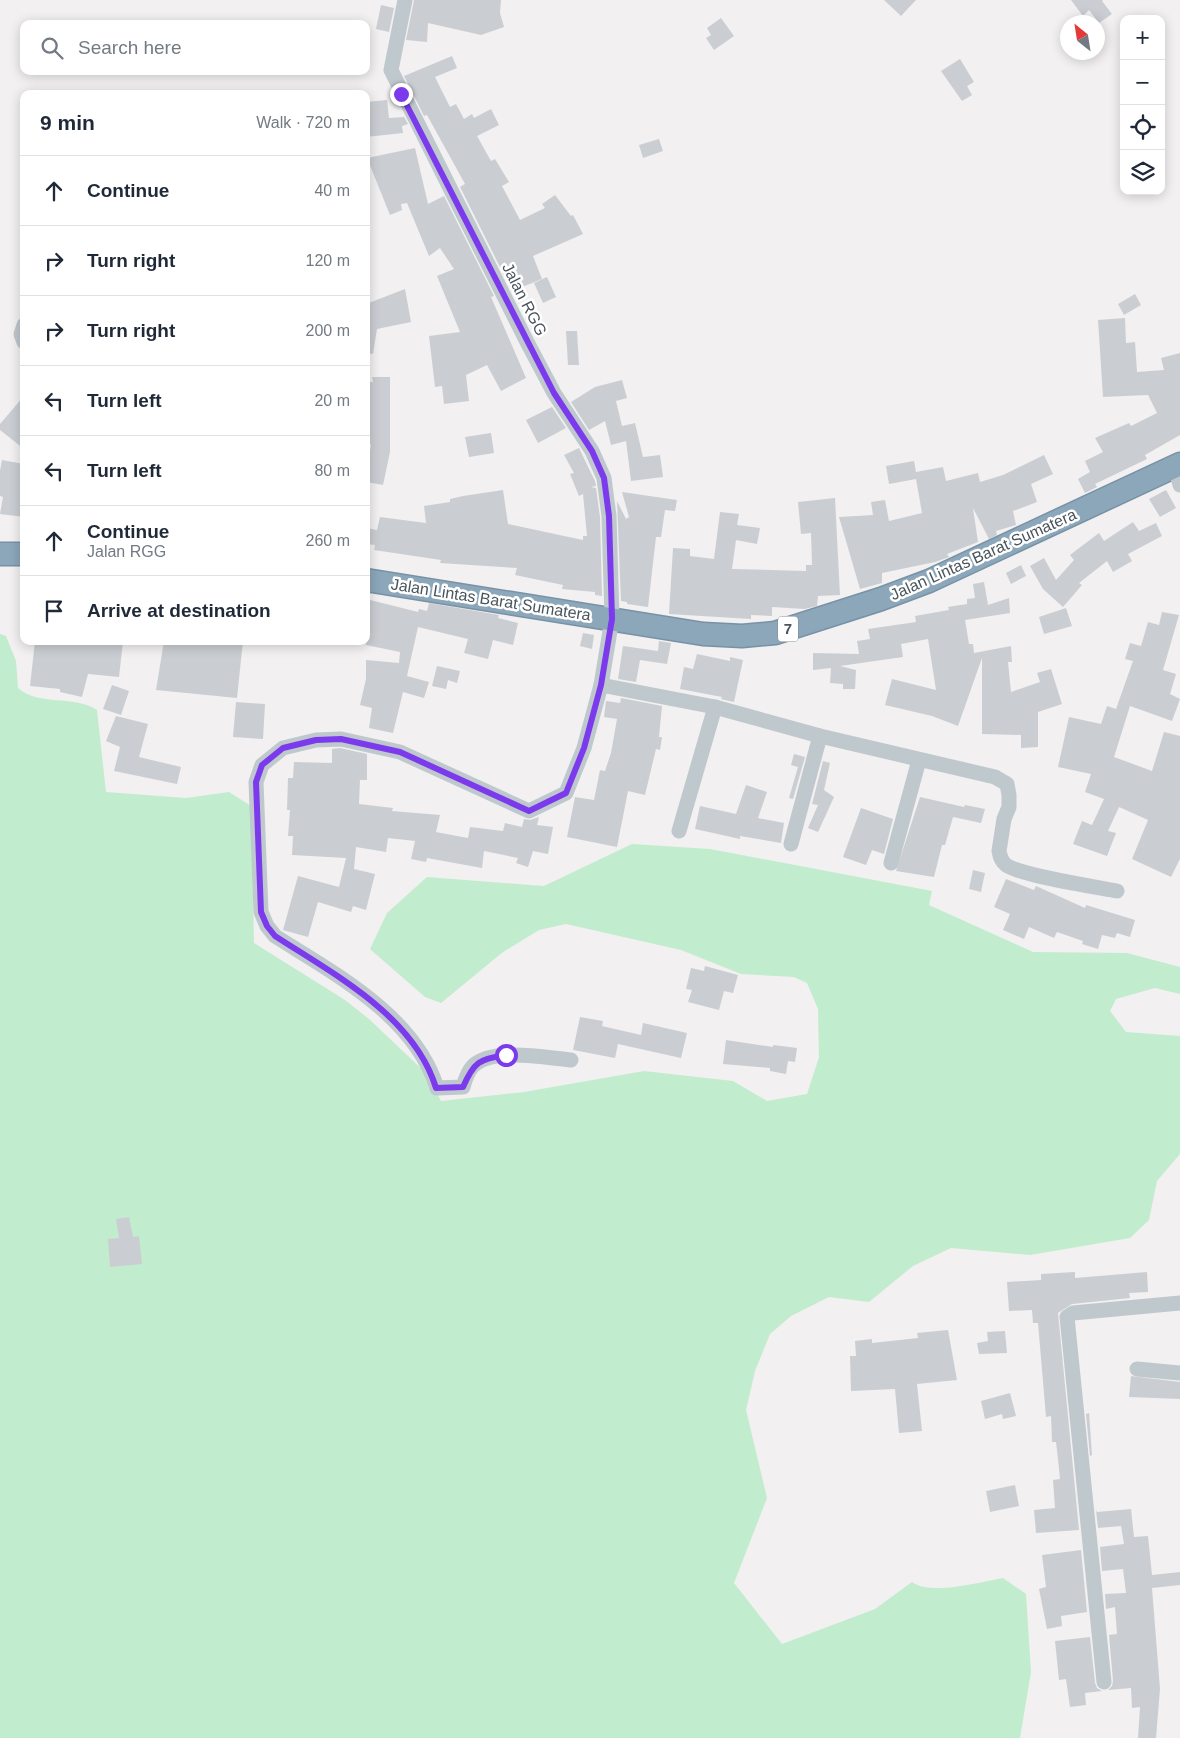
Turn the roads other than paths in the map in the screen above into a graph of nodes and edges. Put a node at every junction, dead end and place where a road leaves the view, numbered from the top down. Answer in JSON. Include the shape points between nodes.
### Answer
{"nodes":[{"id":1,"x":405,"y":0,"type":"edge"},
{"id":2,"x":1178,"y":472,"type":"edge"},
{"id":3,"x":0,"y":554,"type":"edge"},
{"id":4,"x":20,"y":554,"type":"edge"},
{"id":5,"x":370,"y":581,"type":"edge"},
{"id":6,"x":612,"y":619,"type":"junction"},
{"id":7,"x":601,"y":685,"type":"junction"},
{"id":8,"x":715,"y":707,"type":"junction"},
{"id":9,"x":820,"y":736,"type":"junction"},
{"id":10,"x":919,"y":760,"type":"junction"},
{"id":11,"x":679,"y":831,"type":"dead end"},
{"id":12,"x":791,"y":844,"type":"dead end"},
{"id":13,"x":891,"y":863,"type":"dead end"},
{"id":14,"x":1117,"y":891,"type":"dead end"},
{"id":15,"x":572,"y":1060,"type":"dead end"},
{"id":16,"x":1180,"y":1303,"type":"edge"},
{"id":17,"x":1137,"y":1369,"type":"dead end"},
{"id":18,"x":1180,"y":1373,"type":"edge"},
{"id":19,"x":1104,"y":1682,"type":"dead end"}],
"edges":[{"from":1,"to":6,"type":"street","name":"Jalan RGG","via":[[390,70],[554,393],[592,451],[604,478],[609,516]]},
{"from":2,"to":6,"type":"highway","name":"Jalan Lintas Barat Sumatera","number":"7","via":[[929,582],[775,633],[742,636],[703,634]]},
{"from":3,"to":4,"type":"highway"},
{"from":5,"to":6,"type":"highway","name":"Jalan Lintas Barat Sumatera","number":"7"},
{"from":6,"to":7,"type":"street","name":"Jalan RGG"},
{"from":7,"to":8,"type":"street"},
{"from":7,"to":15,"type":"street","name":"Jalan RGG","via":[[584,748],[566,793],[529,811],[400,752],[341,739],[316,740],[283,748],[262,765],[256,782],[261,912],[267,926],[275,936],[368,996],[384,1011],[426,1060],[436,1088],[463,1087],[471,1068],[488,1058],[506,1055]]},
{"from":8,"to":9,"type":"street"},
{"from":8,"to":11,"type":"street"},
{"from":9,"to":10,"type":"street"},
{"from":9,"to":12,"type":"street"},
{"from":10,"to":13,"type":"street"},
{"from":10,"to":14,"type":"street","via":[[995,777],[1007,784],[1009,807],[999,851],[1007,866]]},
{"from":16,"to":19,"type":"street","via":[[1067,1316]]},
{"from":17,"to":18,"type":"street"}]}
